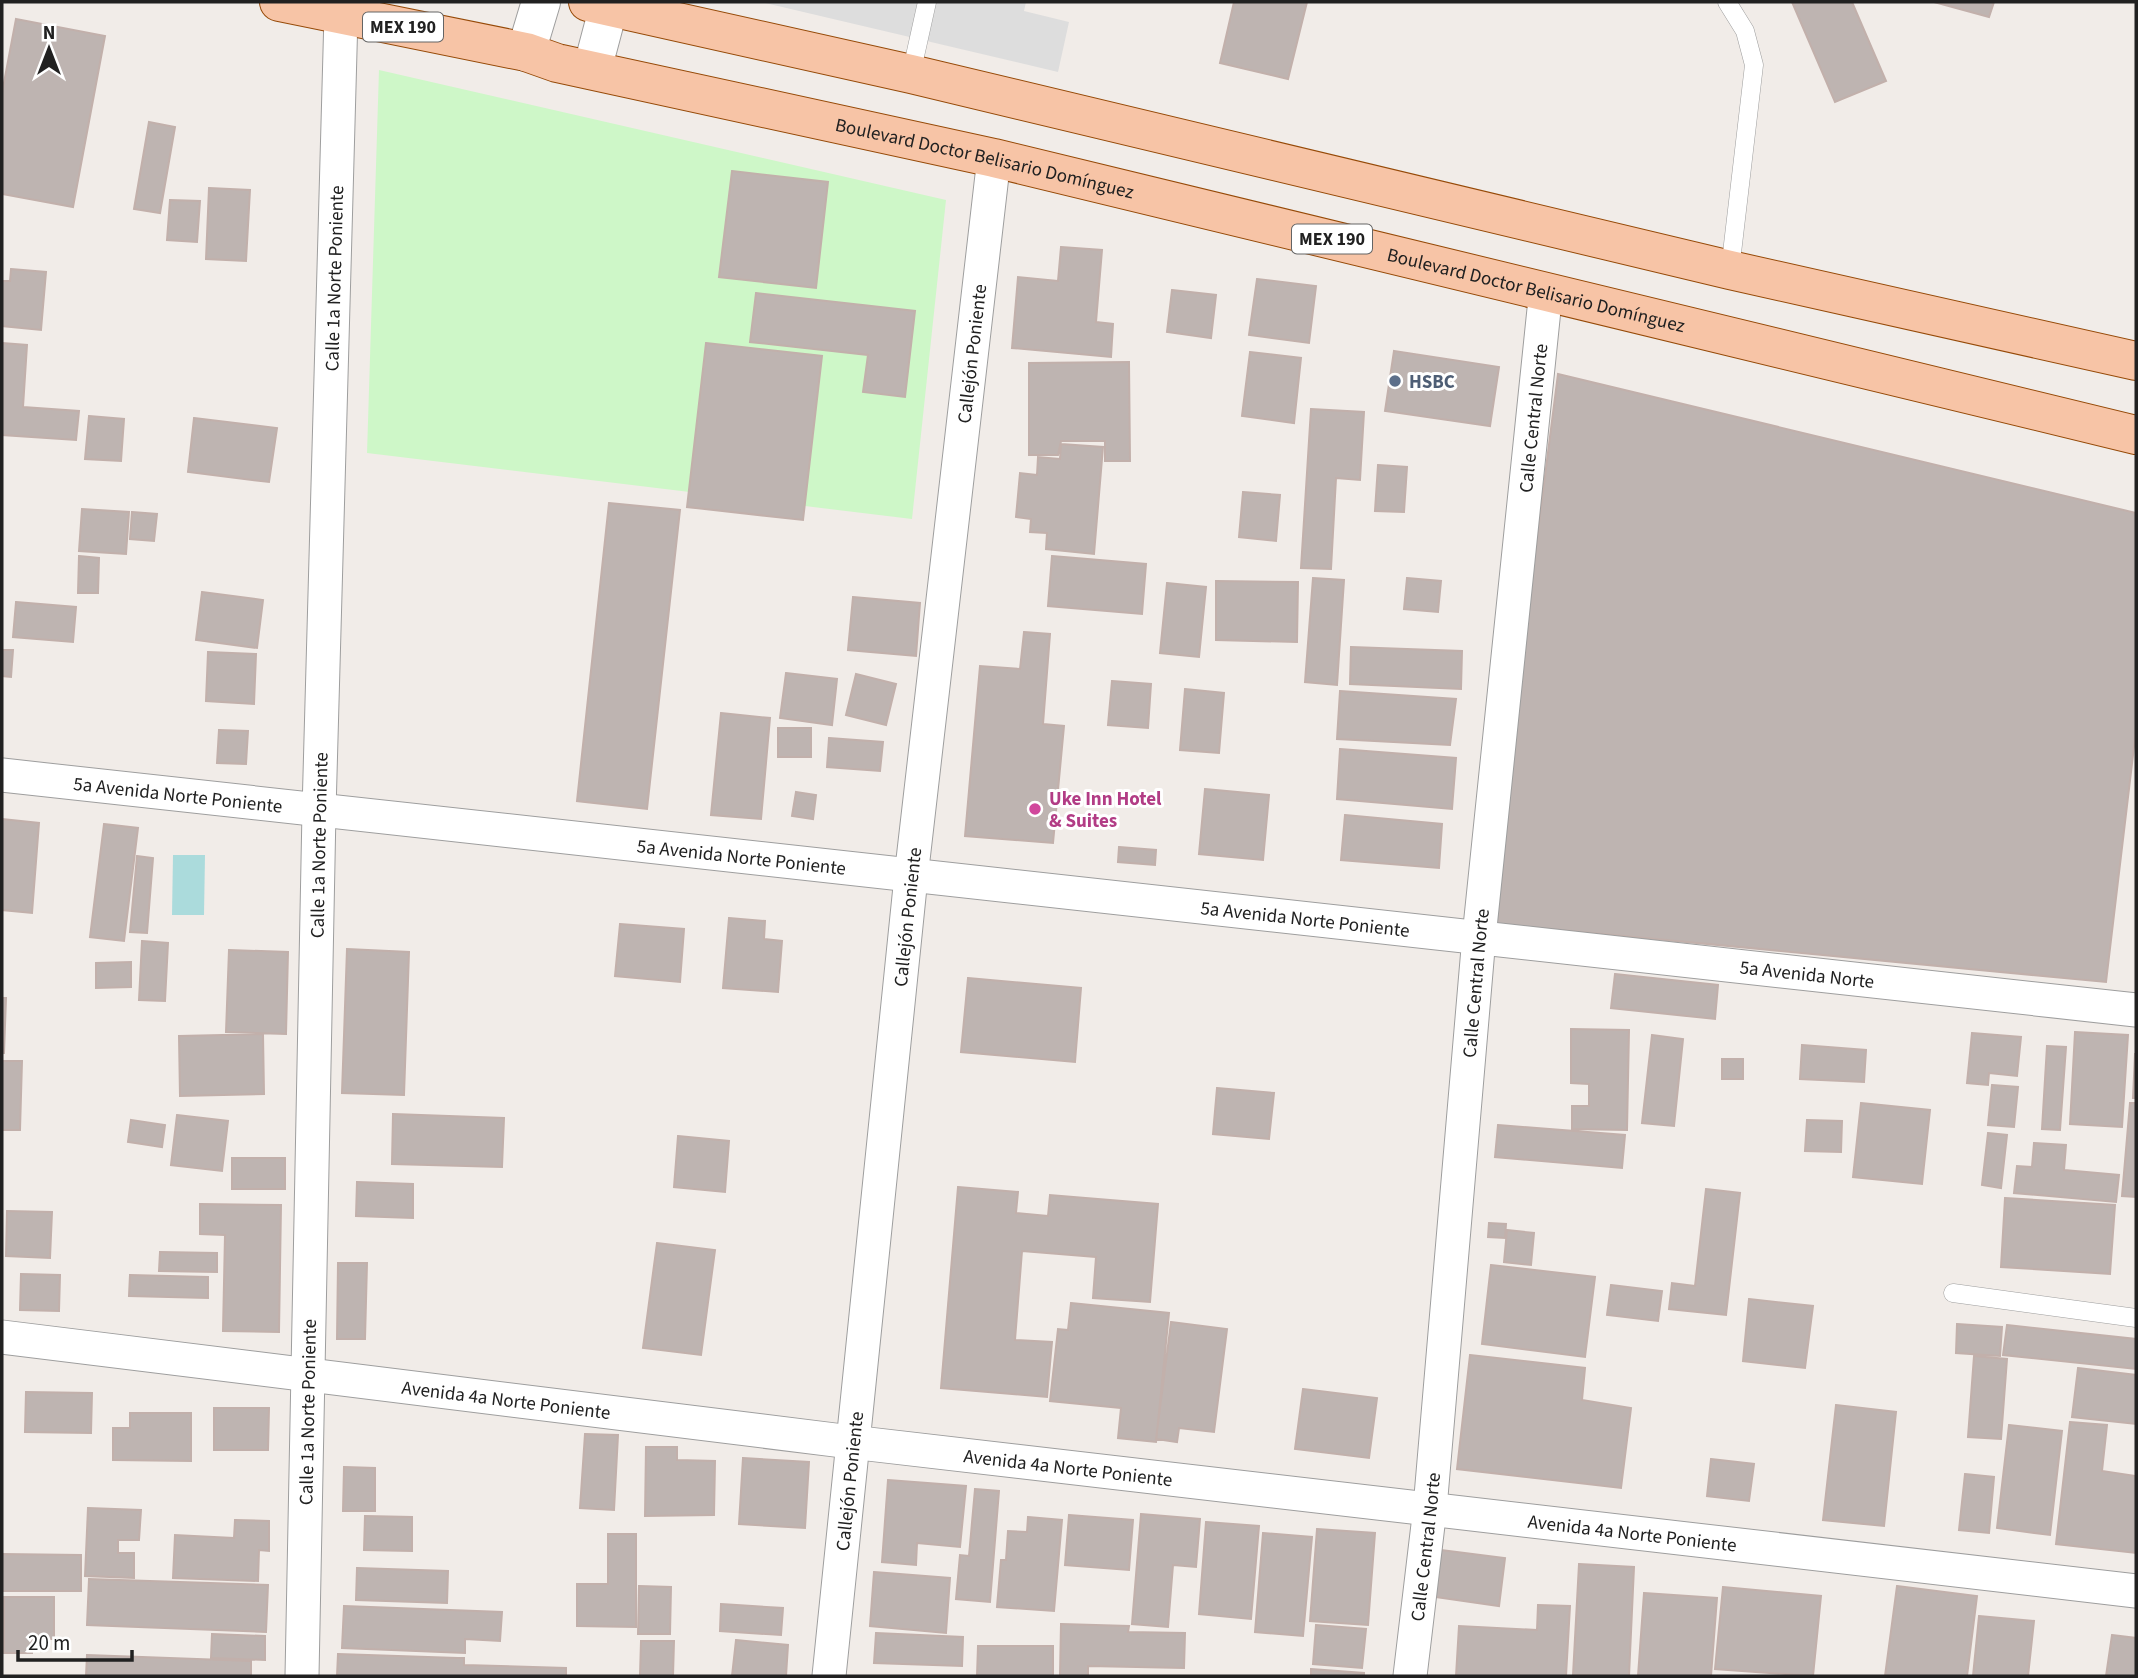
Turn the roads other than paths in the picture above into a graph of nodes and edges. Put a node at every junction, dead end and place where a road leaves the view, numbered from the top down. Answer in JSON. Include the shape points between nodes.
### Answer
{"nodes":[{"id":1,"x":279,"y":2,"type":"edge"},
{"id":2,"x":541,"y":2,"type":"edge"},
{"id":3,"x":927,"y":2,"type":"edge"},
{"id":4,"x":1727,"y":2,"type":"edge"},
{"id":5,"x":602,"y":4,"type":"edge"},
{"id":6,"x":341,"y":15,"type":"junction"},
{"id":7,"x":526,"y":52,"type":"junction"},
{"id":8,"x":592,"y":70,"type":"junction"},
{"id":9,"x":911,"y":74,"type":"junction"},
{"id":10,"x":994,"y":158,"type":"junction"},
{"id":11,"x":1730,"y":270,"type":"junction"},
{"id":12,"x":1546,"y":290,"type":"junction"},
{"id":13,"x":2136,"y":361,"type":"edge"},
{"id":14,"x":2136,"y":435,"type":"edge"},
{"id":15,"x":2,"y":775,"type":"edge"},
{"id":16,"x":319,"y":811,"type":"junction"},
{"id":17,"x":911,"y":877,"type":"junction"},
{"id":18,"x":1479,"y":937,"type":"junction"},
{"id":19,"x":2136,"y":1010,"type":"edge"},
{"id":20,"x":1953,"y":1293,"type":"dead end"},
{"id":21,"x":2136,"y":1318,"type":"edge"},
{"id":22,"x":2,"y":1337,"type":"edge"},
{"id":23,"x":306,"y":1375,"type":"junction"},
{"id":24,"x":851,"y":1442,"type":"junction"},
{"id":25,"x":1430,"y":1508,"type":"junction"},
{"id":26,"x":2136,"y":1591,"type":"edge"},
{"id":27,"x":302,"y":1676,"type":"edge"},
{"id":28,"x":828,"y":1676,"type":"edge"},
{"id":29,"x":1410,"y":1676,"type":"edge"}],
"edges":[{"from":1,"to":6,"type":"main road","number":"MEX 190"},
{"from":2,"to":7,"type":"street"},
{"from":3,"to":9,"type":"lane"},
{"from":4,"to":11,"type":"lane","via":[[1745,31],[1754,65]]},
{"from":5,"to":8,"type":"street"},
{"from":5,"to":9,"type":"main road"},
{"from":6,"to":7,"type":"main road","number":"MEX 190"},
{"from":6,"to":16,"type":"street","name":"Calle 1a Norte Poniente"},
{"from":7,"to":8,"type":"main road","name":"Boulevard Doctor Belisario Domínguez","number":"MEX 190"},
{"from":8,"to":10,"type":"main road","name":"Boulevard Doctor Belisario Domínguez","number":"MEX 190"},
{"from":9,"to":11,"type":"main road"},
{"from":10,"to":12,"type":"main road","name":"Boulevard Doctor Belisario Domínguez","number":"MEX 190"},
{"from":10,"to":17,"type":"street","name":"Callejón Poniente"},
{"from":11,"to":13,"type":"main road"},
{"from":12,"to":14,"type":"main road","name":"Boulevard Doctor Belisario Domínguez","number":"MEX 190"},
{"from":12,"to":18,"type":"street","name":"Calle Central Norte"},
{"from":15,"to":16,"type":"street","name":"5a Avenida Norte Poniente"},
{"from":16,"to":17,"type":"street","name":"5a Avenida Norte Poniente"},
{"from":16,"to":23,"type":"street","name":"Calle 1a Norte Poniente"},
{"from":17,"to":18,"type":"street","name":"5a Avenida Norte Poniente"},
{"from":17,"to":24,"type":"street","name":"Callejón Poniente"},
{"from":18,"to":19,"type":"street","name":"5a Avenida Norte"},
{"from":18,"to":25,"type":"street","name":"Calle Central Norte"},
{"from":20,"to":21,"type":"lane"},
{"from":22,"to":23,"type":"street","name":"Avenida 4a Norte Poniente"},
{"from":23,"to":24,"type":"street","name":"Avenida 4a Norte Poniente"},
{"from":23,"to":27,"type":"street","name":"Calle 1a Norte Poniente"},
{"from":24,"to":25,"type":"street","name":"Avenida 4a Norte Poniente"},
{"from":24,"to":28,"type":"street","name":"Callejón Poniente"},
{"from":25,"to":26,"type":"street","name":"Avenida 4a Norte Poniente"},
{"from":25,"to":29,"type":"street","name":"Calle Central Norte"}]}
